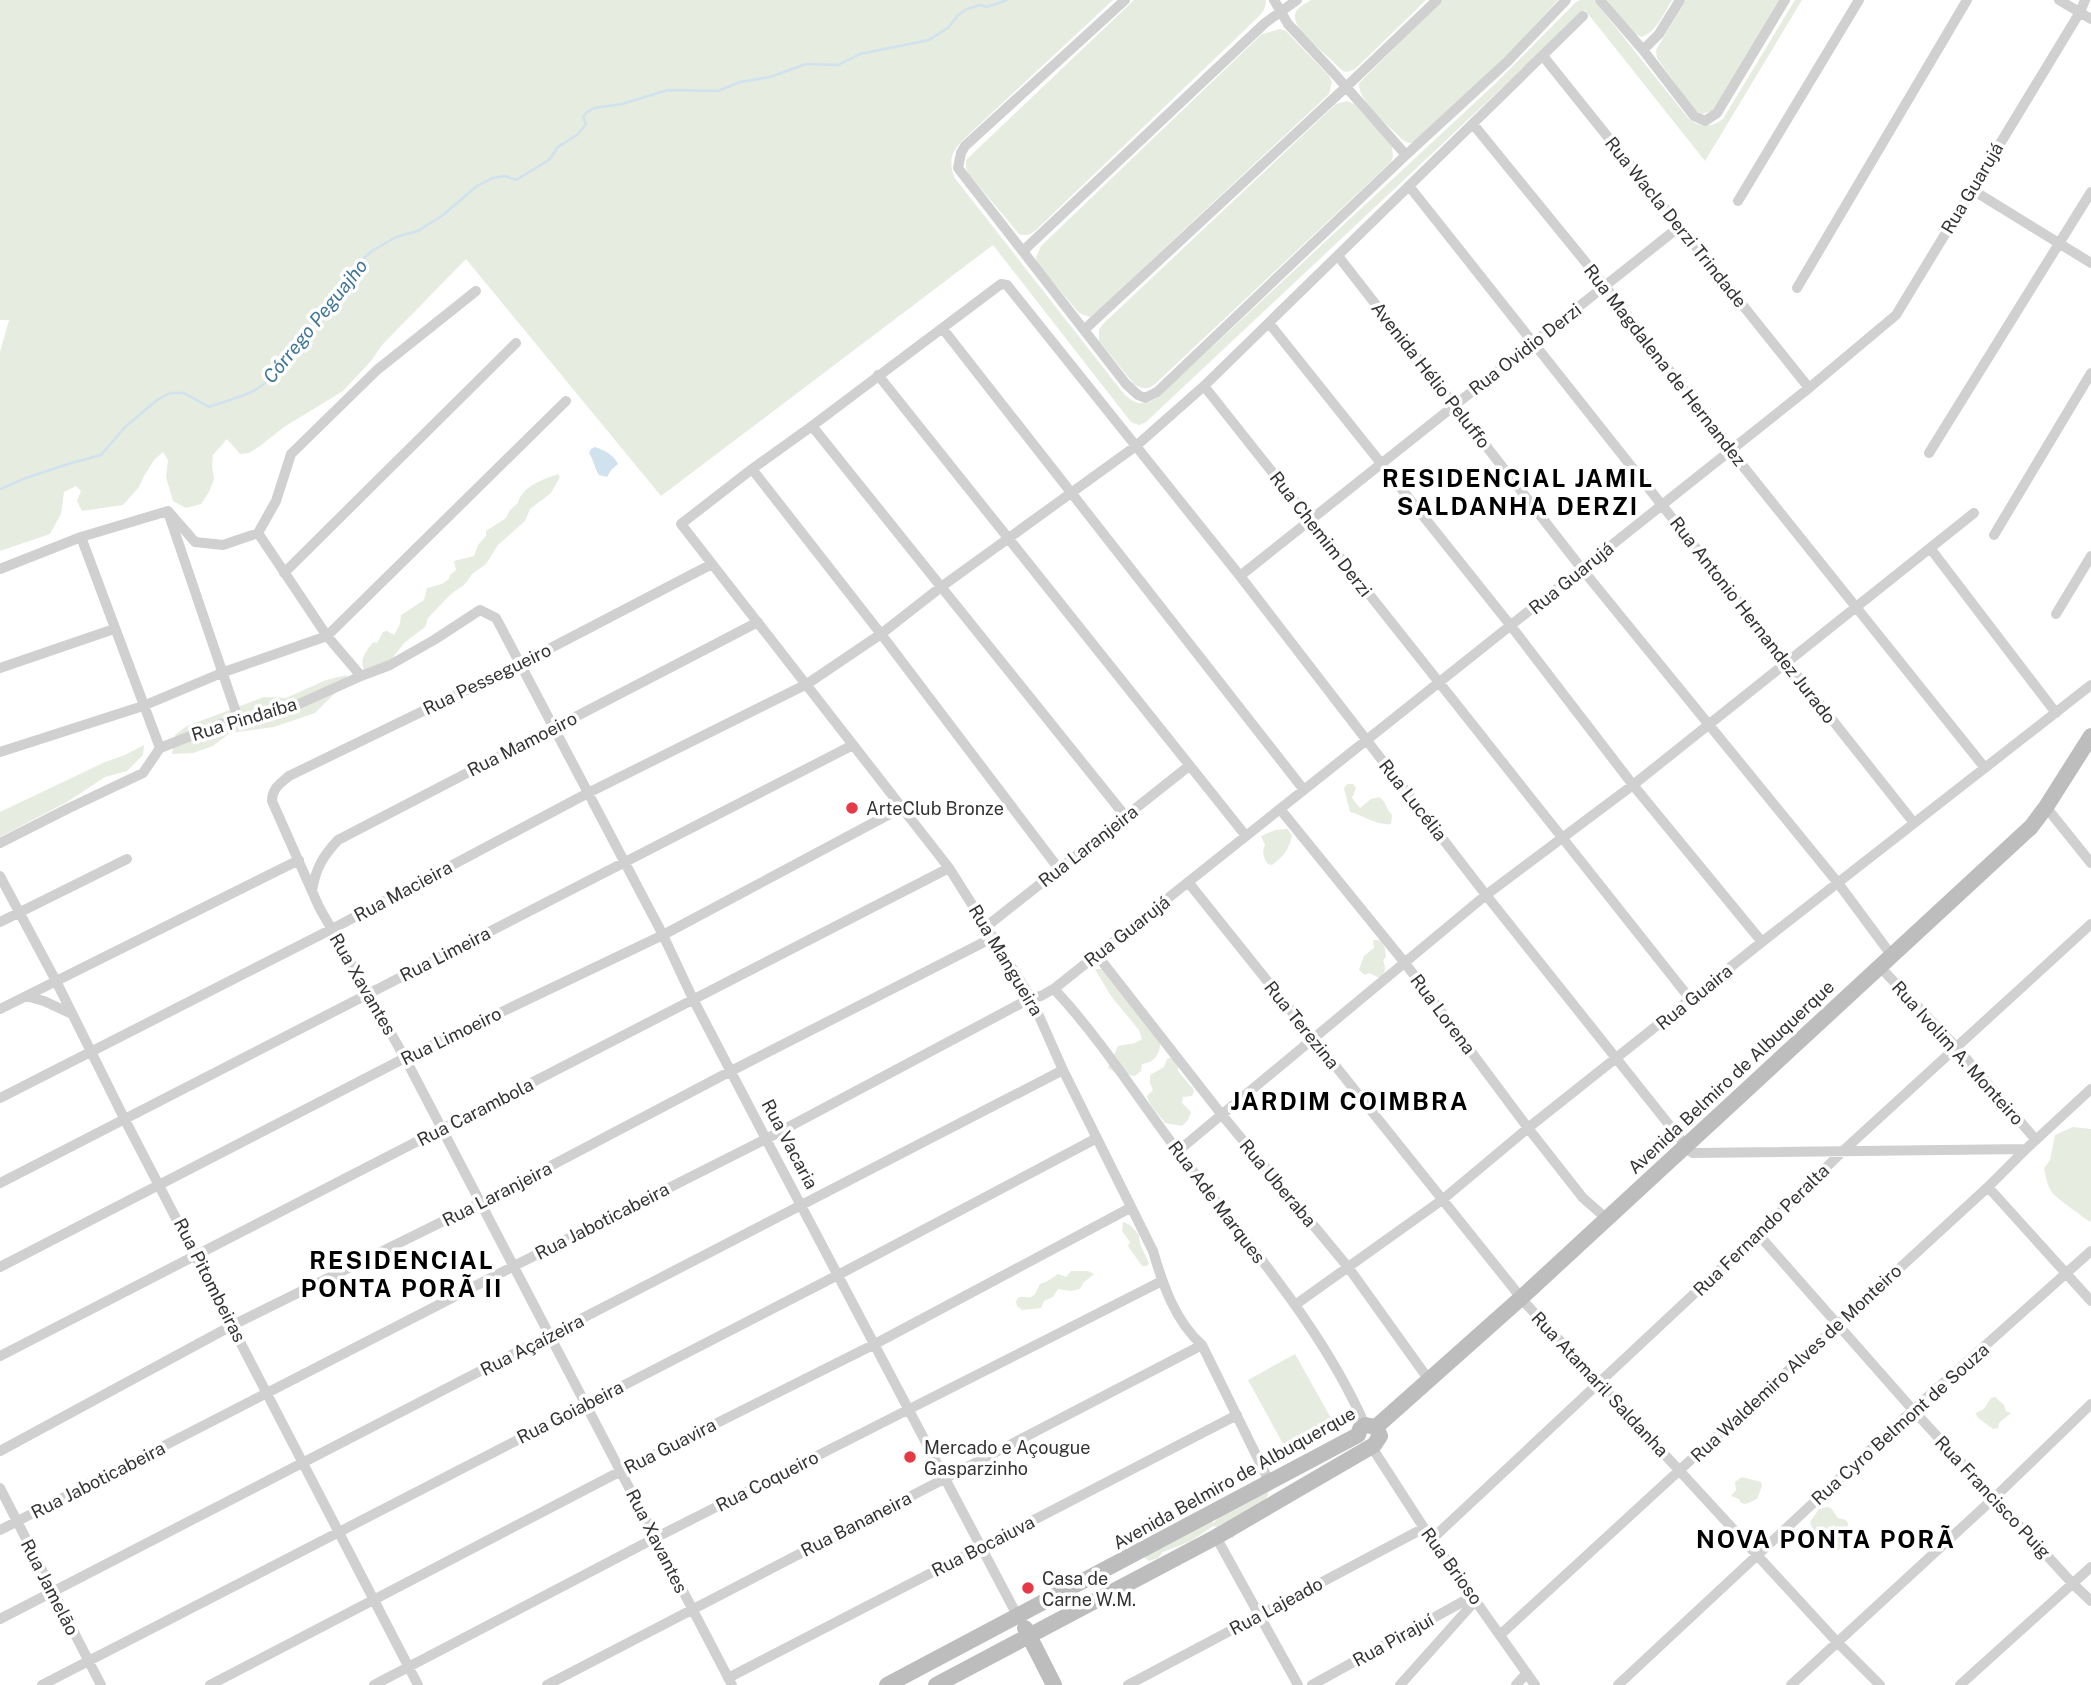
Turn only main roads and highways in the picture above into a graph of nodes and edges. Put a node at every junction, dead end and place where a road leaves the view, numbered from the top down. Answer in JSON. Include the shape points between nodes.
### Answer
{"nodes":[{"id":1,"x":2091,"y":736,"type":"edge"},
{"id":2,"x":1366,"y":1429,"type":"junction"},
{"id":3,"x":1018,"y":1617,"type":"junction"},
{"id":4,"x":1029,"y":1636,"type":"junction"},
{"id":5,"x":887,"y":1685,"type":"edge"},
{"id":6,"x":936,"y":1685,"type":"edge"},
{"id":7,"x":1054,"y":1685,"type":"edge"}],
"edges":[{"from":1,"to":2,"type":"main road","name":"Avenida Belmiro de Albuquerque","via":[[2031,827],[1689,1149],[1606,1218],[1429,1380]]},
{"from":2,"to":3,"type":"main road","name":"Avenida Belmiro de Albuquerque"},
{"from":2,"to":4,"type":"main road","via":[[1361,1442],[1371,1446],[1216,1537]]},
{"from":3,"to":4,"type":"main road","name":"Rua Vacaria"},
{"from":3,"to":5,"type":"main road","name":"Avenida Belmiro de Albuquerque"},
{"from":4,"to":6,"type":"main road"},
{"from":4,"to":7,"type":"main road","name":"Rua Vacaria"}]}
